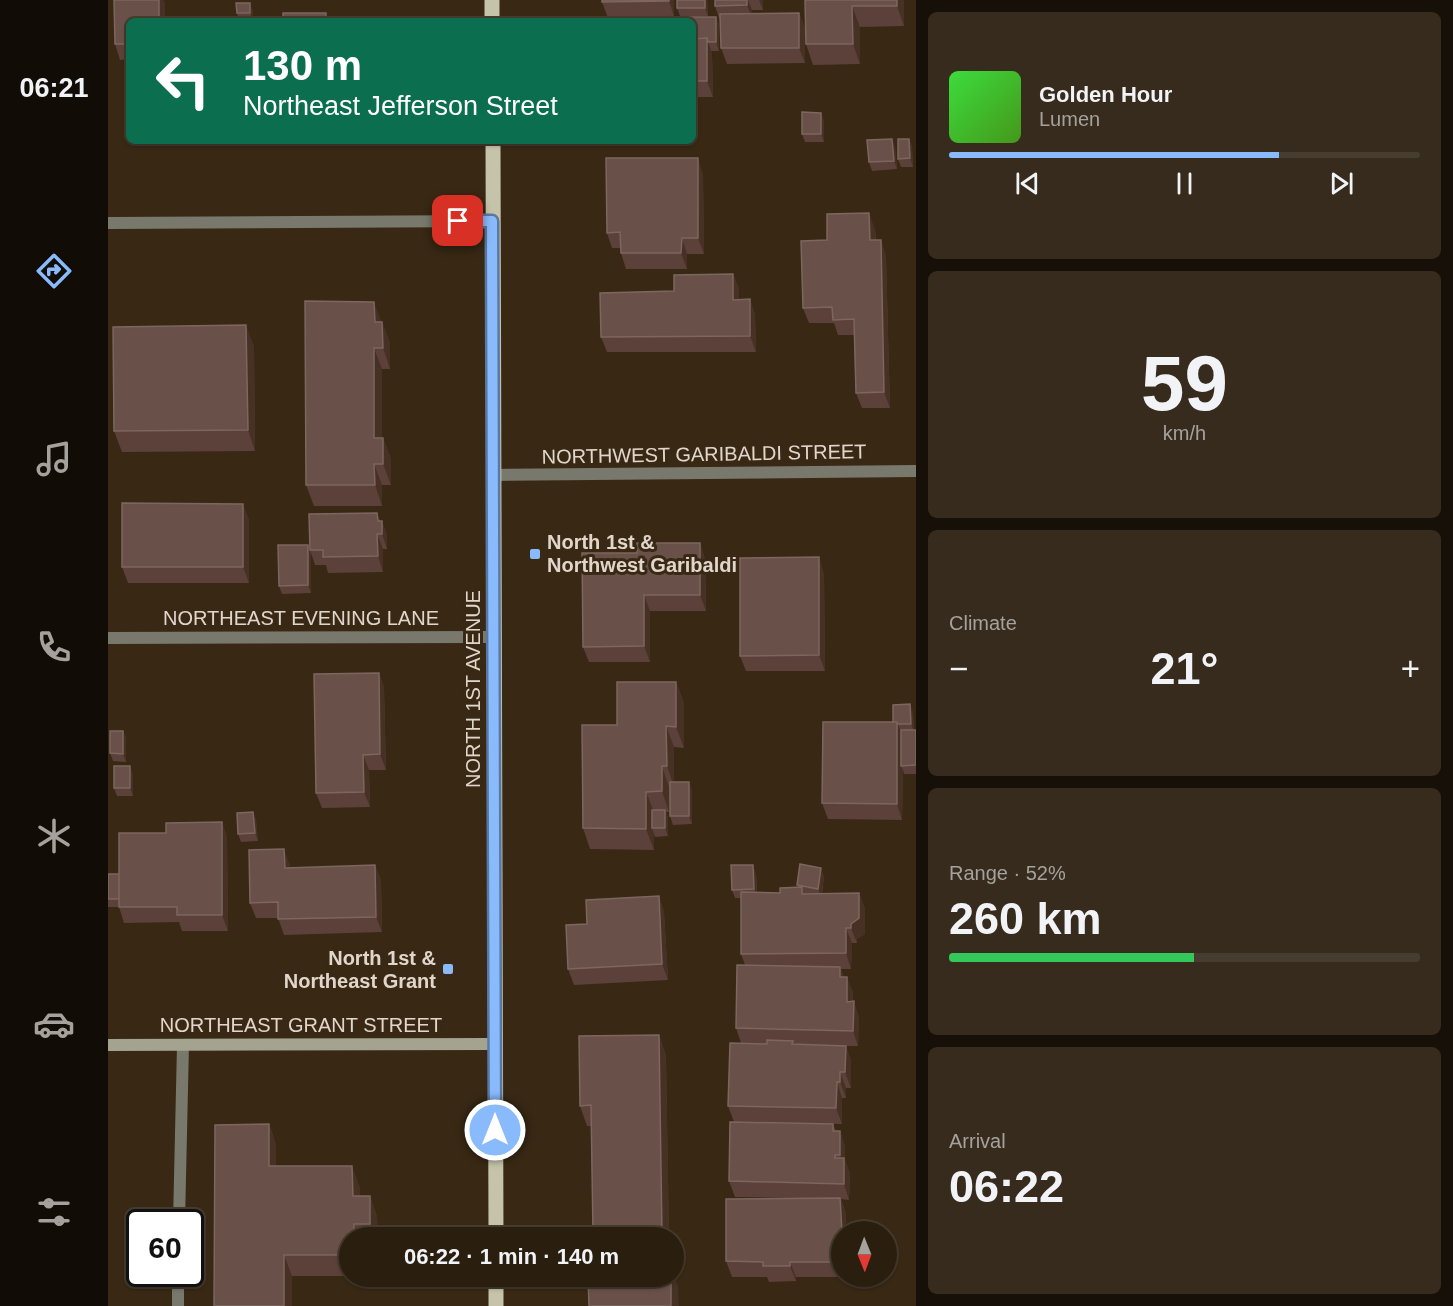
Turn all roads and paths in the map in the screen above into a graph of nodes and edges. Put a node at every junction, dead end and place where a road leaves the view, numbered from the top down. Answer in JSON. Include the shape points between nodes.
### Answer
{"nodes":[{"id":1,"x":492,"y":0,"type":"edge"},
{"id":2,"x":492,"y":18,"type":"edge"},
{"id":3,"x":493,"y":144,"type":"edge"},
{"id":4,"x":492,"y":221,"type":"junction"},
{"id":5,"x":108,"y":223,"type":"edge"},
{"id":6,"x":916,"y":471,"type":"edge"},
{"id":7,"x":493,"y":475,"type":"junction"},
{"id":8,"x":493,"y":637,"type":"junction"},
{"id":9,"x":108,"y":638,"type":"edge"},
{"id":10,"x":495,"y":1044,"type":"junction"},
{"id":11,"x":108,"y":1045,"type":"edge"},
{"id":12,"x":183,"y":1045,"type":"junction"},
{"id":13,"x":179,"y":1209,"type":"edge"},
{"id":14,"x":496,"y":1227,"type":"edge"},
{"id":15,"x":178,"y":1287,"type":"edge"},
{"id":16,"x":496,"y":1287,"type":"edge"},
{"id":17,"x":178,"y":1306,"type":"edge"},
{"id":18,"x":496,"y":1306,"type":"edge"}],
"edges":[{"from":1,"to":2,"type":"main road"},
{"from":3,"to":4,"type":"main road","name":"NORTH 1ST AVENUE"},
{"from":4,"to":5,"type":"street"},
{"from":4,"to":7,"type":"main road","name":"NORTH 1ST AVENUE"},
{"from":6,"to":7,"type":"street","name":"NORTHWEST GARIBALDI STREET"},
{"from":7,"to":8,"type":"main road","name":"NORTH 1ST AVENUE"},
{"from":8,"to":9,"type":"street","name":"NORTHEAST EVENING LANE"},
{"from":8,"to":10,"type":"main road","name":"NORTH 1ST AVENUE"},
{"from":10,"to":12,"type":"street","name":"NORTHEAST GRANT STREET"},
{"from":10,"to":14,"type":"main road","name":"NORTH 1ST AVENUE"},
{"from":11,"to":12,"type":"street","name":"NORTHEAST GRANT STREET"},
{"from":12,"to":13,"type":"street"},
{"from":15,"to":17,"type":"street"},
{"from":16,"to":18,"type":"main road"}]}
